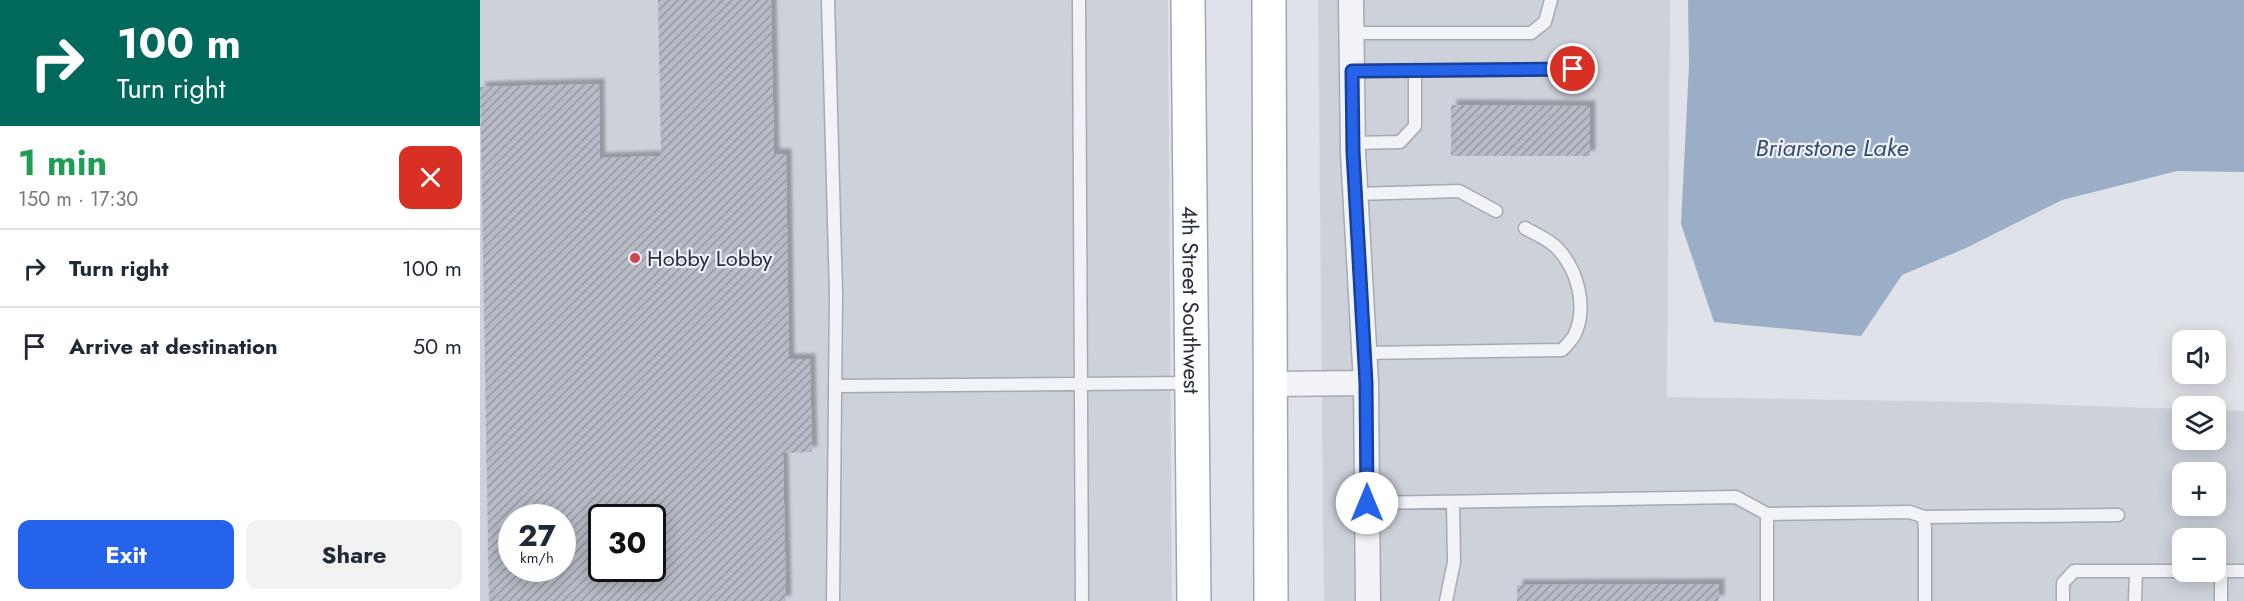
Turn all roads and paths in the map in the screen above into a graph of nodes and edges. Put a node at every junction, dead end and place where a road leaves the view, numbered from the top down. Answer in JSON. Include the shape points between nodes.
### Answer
{"nodes":[{"id":1,"x":828,"y":0,"type":"edge"},
{"id":2,"x":1079,"y":0,"type":"edge"},
{"id":3,"x":1188,"y":0,"type":"edge"},
{"id":4,"x":1269,"y":0,"type":"edge"},
{"id":5,"x":1351,"y":0,"type":"edge"},
{"id":6,"x":1551,"y":0,"type":"edge"},
{"id":7,"x":1352,"y":33,"type":"junction"},
{"id":8,"x":1573,"y":69,"type":"dead end"},
{"id":9,"x":1415,"y":70,"type":"junction"},
{"id":10,"x":1352,"y":71,"type":"junction"},
{"id":11,"x":1353,"y":144,"type":"junction"},
{"id":12,"x":1356,"y":194,"type":"junction"},
{"id":13,"x":1496,"y":211,"type":"dead end"},
{"id":14,"x":1525,"y":228,"type":"dead end"},
{"id":15,"x":1364,"y":353,"type":"junction"},
{"id":16,"x":1192,"y":383,"type":"junction"},
{"id":17,"x":1366,"y":383,"type":"junction"},
{"id":18,"x":1082,"y":384,"type":"junction"},
{"id":19,"x":1272,"y":384,"type":"junction"},
{"id":20,"x":835,"y":386,"type":"junction"},
{"id":21,"x":1454,"y":502,"type":"junction"},
{"id":22,"x":1367,"y":503,"type":"junction"},
{"id":23,"x":1767,"y":514,"type":"junction"},
{"id":24,"x":2118,"y":515,"type":"dead end"},
{"id":25,"x":1924,"y":517,"type":"junction"},
{"id":26,"x":2136,"y":571,"type":"junction"},
{"id":27,"x":2172,"y":571,"type":"edge"},
{"id":28,"x":2226,"y":571,"type":"edge"},
{"id":29,"x":2244,"y":571,"type":"edge"},
{"id":30,"x":2219,"y":582,"type":"edge"},
{"id":31,"x":833,"y":601,"type":"edge"},
{"id":32,"x":1082,"y":601,"type":"edge"},
{"id":33,"x":1194,"y":601,"type":"edge"},
{"id":34,"x":1271,"y":601,"type":"edge"},
{"id":35,"x":1368,"y":601,"type":"edge"},
{"id":36,"x":1446,"y":601,"type":"edge"},
{"id":37,"x":1767,"y":601,"type":"edge"},
{"id":38,"x":1925,"y":601,"type":"edge"},
{"id":39,"x":2063,"y":601,"type":"edge"},
{"id":40,"x":2135,"y":601,"type":"edge"},
{"id":41,"x":2221,"y":601,"type":"edge"}],
"edges":[{"from":1,"to":20,"type":"lane"},
{"from":2,"to":18,"type":"lane"},
{"from":3,"to":16,"type":"main road","name":"4th Street Southwest"},
{"from":4,"to":19,"type":"main road"},
{"from":5,"to":7,"type":"street"},
{"from":6,"to":7,"type":"lane","via":[[1545,22],[1531,33]]},
{"from":7,"to":10,"type":"street"},
{"from":8,"to":9,"type":"lane"},
{"from":9,"to":10,"type":"lane"},
{"from":9,"to":11,"type":"lane","via":[[1415,126],[1400,142]]},
{"from":10,"to":11,"type":"street"},
{"from":11,"to":12,"type":"street"},
{"from":12,"to":13,"type":"lane","via":[[1460,191]]},
{"from":12,"to":15,"type":"street"},
{"from":14,"to":15,"type":"lane","via":[[1556,246],[1574,272],[1580,295],[1579,321],[1562,350]]},
{"from":15,"to":17,"type":"street"},
{"from":16,"to":18,"type":"lane"},
{"from":16,"to":33,"type":"main road","name":"4th Street Southwest"},
{"from":17,"to":19,"type":"street"},
{"from":17,"to":22,"type":"street"},
{"from":18,"to":20,"type":"lane"},
{"from":18,"to":32,"type":"lane"},
{"from":19,"to":34,"type":"main road"},
{"from":20,"to":31,"type":"lane"},
{"from":21,"to":22,"type":"lane"},
{"from":21,"to":23,"type":"lane","via":[[1736,497]]},
{"from":21,"to":36,"type":"lane","via":[[1454,562]]},
{"from":22,"to":35,"type":"street"},
{"from":23,"to":25,"type":"lane","via":[[1910,512]]},
{"from":23,"to":37,"type":"lane"},
{"from":24,"to":25,"type":"lane"},
{"from":25,"to":38,"type":"lane"},
{"from":26,"to":27,"type":"lane"},
{"from":26,"to":39,"type":"lane","via":[[2074,571],[2063,583]]},
{"from":26,"to":40,"type":"lane"},
{"from":28,"to":29,"type":"lane"},
{"from":30,"to":41,"type":"lane"}]}
